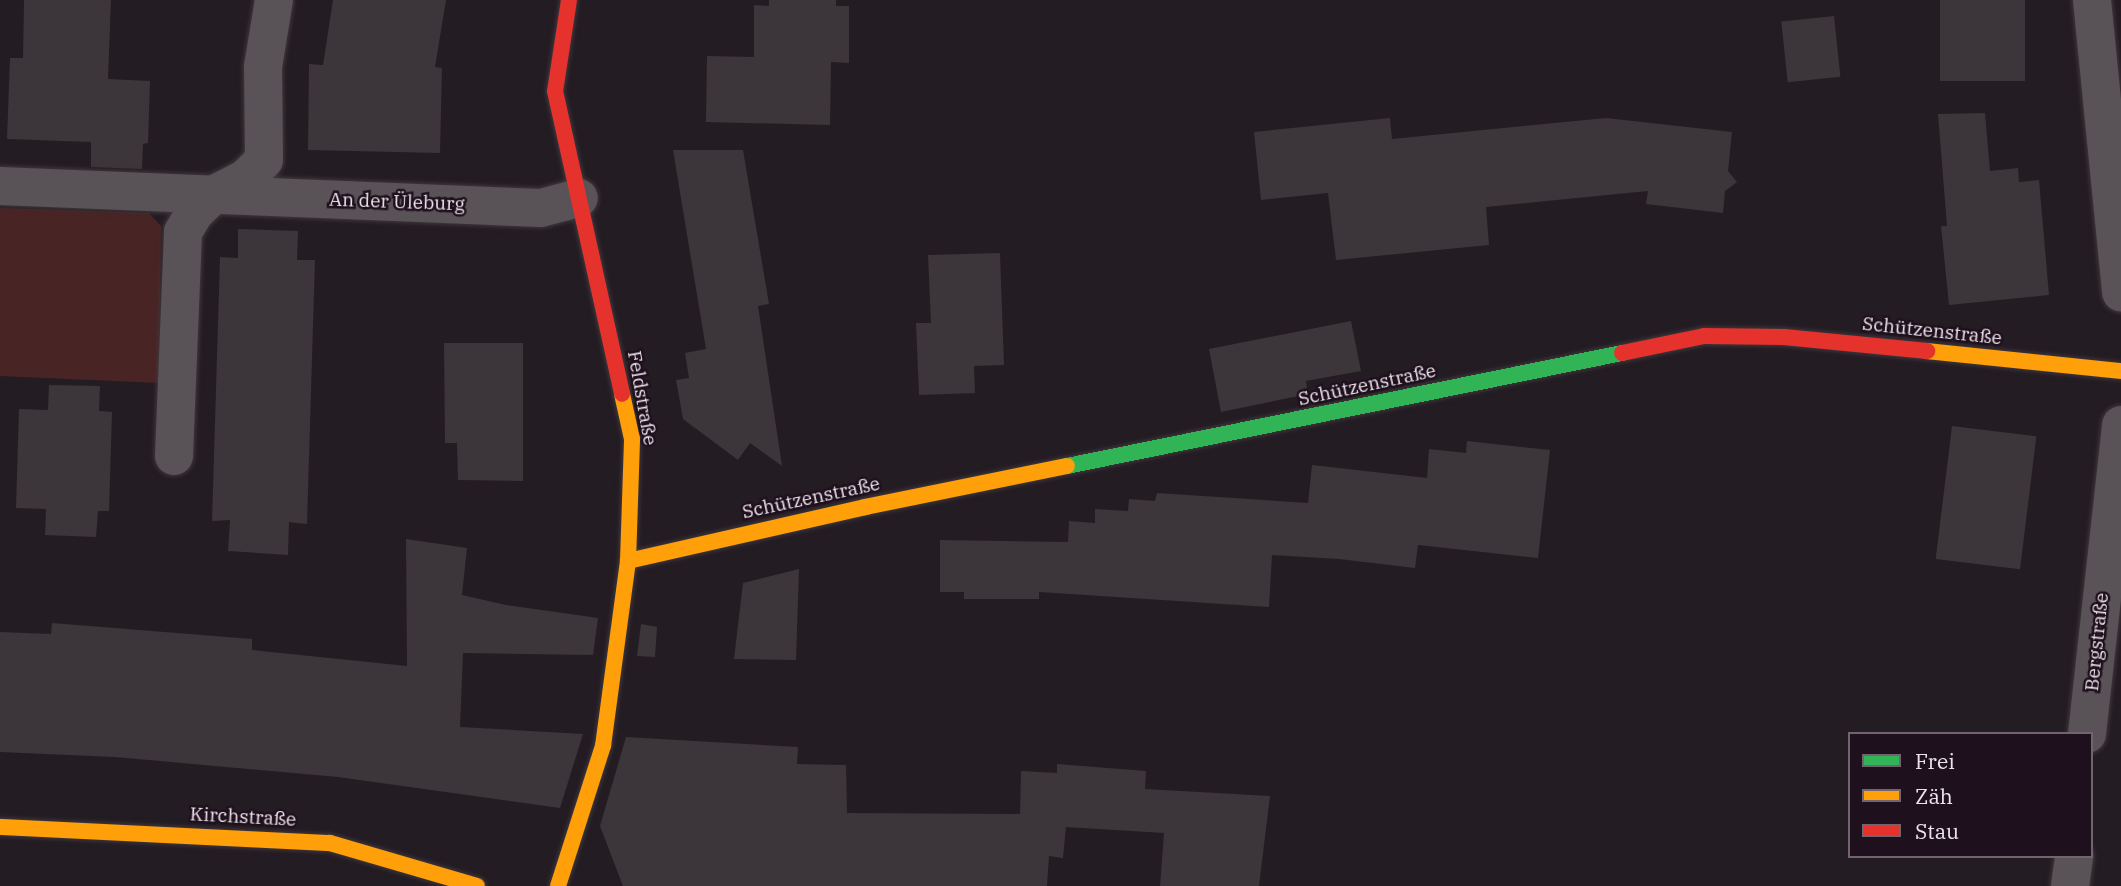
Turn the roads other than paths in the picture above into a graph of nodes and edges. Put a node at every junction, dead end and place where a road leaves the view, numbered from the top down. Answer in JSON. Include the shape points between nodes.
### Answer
{"nodes":[{"id":1,"x":274,"y":0,"type":"edge"},
{"id":2,"x":569,"y":0,"type":"edge"},
{"id":3,"x":2092,"y":0,"type":"edge"},
{"id":4,"x":0,"y":186,"type":"edge"},
{"id":5,"x":213,"y":195,"type":"junction"},
{"id":6,"x":579,"y":198,"type":"junction"},
{"id":7,"x":2121,"y":293,"type":"edge"},
{"id":8,"x":2121,"y":371,"type":"edge"},
{"id":9,"x":2121,"y":425,"type":"edge"},
{"id":10,"x":174,"y":456,"type":"dead end"},
{"id":11,"x":628,"y":561,"type":"junction"},
{"id":12,"x":2087,"y":732,"type":"edge"},
{"id":13,"x":0,"y":827,"type":"edge"},
{"id":14,"x":2074,"y":858,"type":"edge"},
{"id":15,"x":477,"y":886,"type":"edge"},
{"id":16,"x":558,"y":886,"type":"edge"},
{"id":17,"x":2070,"y":886,"type":"edge"}],
"edges":[{"from":1,"to":5,"type":"street","name":"An der Üleburg","via":[[263,67],[264,160],[246,178]]},
{"from":2,"to":6,"type":"street","name":"Feldstraße","via":[[555,91]]},
{"from":3,"to":7,"type":"street"},
{"from":4,"to":5,"type":"street","name":"An der Üleburg"},
{"from":5,"to":6,"type":"street","name":"An der Üleburg","via":[[541,208]]},
{"from":5,"to":10,"type":"street","name":"An der Üleburg","via":[[183,232]]},
{"from":6,"to":11,"type":"street","name":"Feldstraße","via":[[632,439]]},
{"from":8,"to":11,"type":"street","name":"Schützenstraße","via":[[1784,337],[1704,336]]},
{"from":9,"to":12,"type":"street","name":"Bergstraße"},
{"from":11,"to":16,"type":"street","name":"Feldstraße","via":[[603,746]]},
{"from":13,"to":15,"type":"street","name":"Kirchstraße","via":[[330,843]]},
{"from":14,"to":17,"type":"street"}]}
